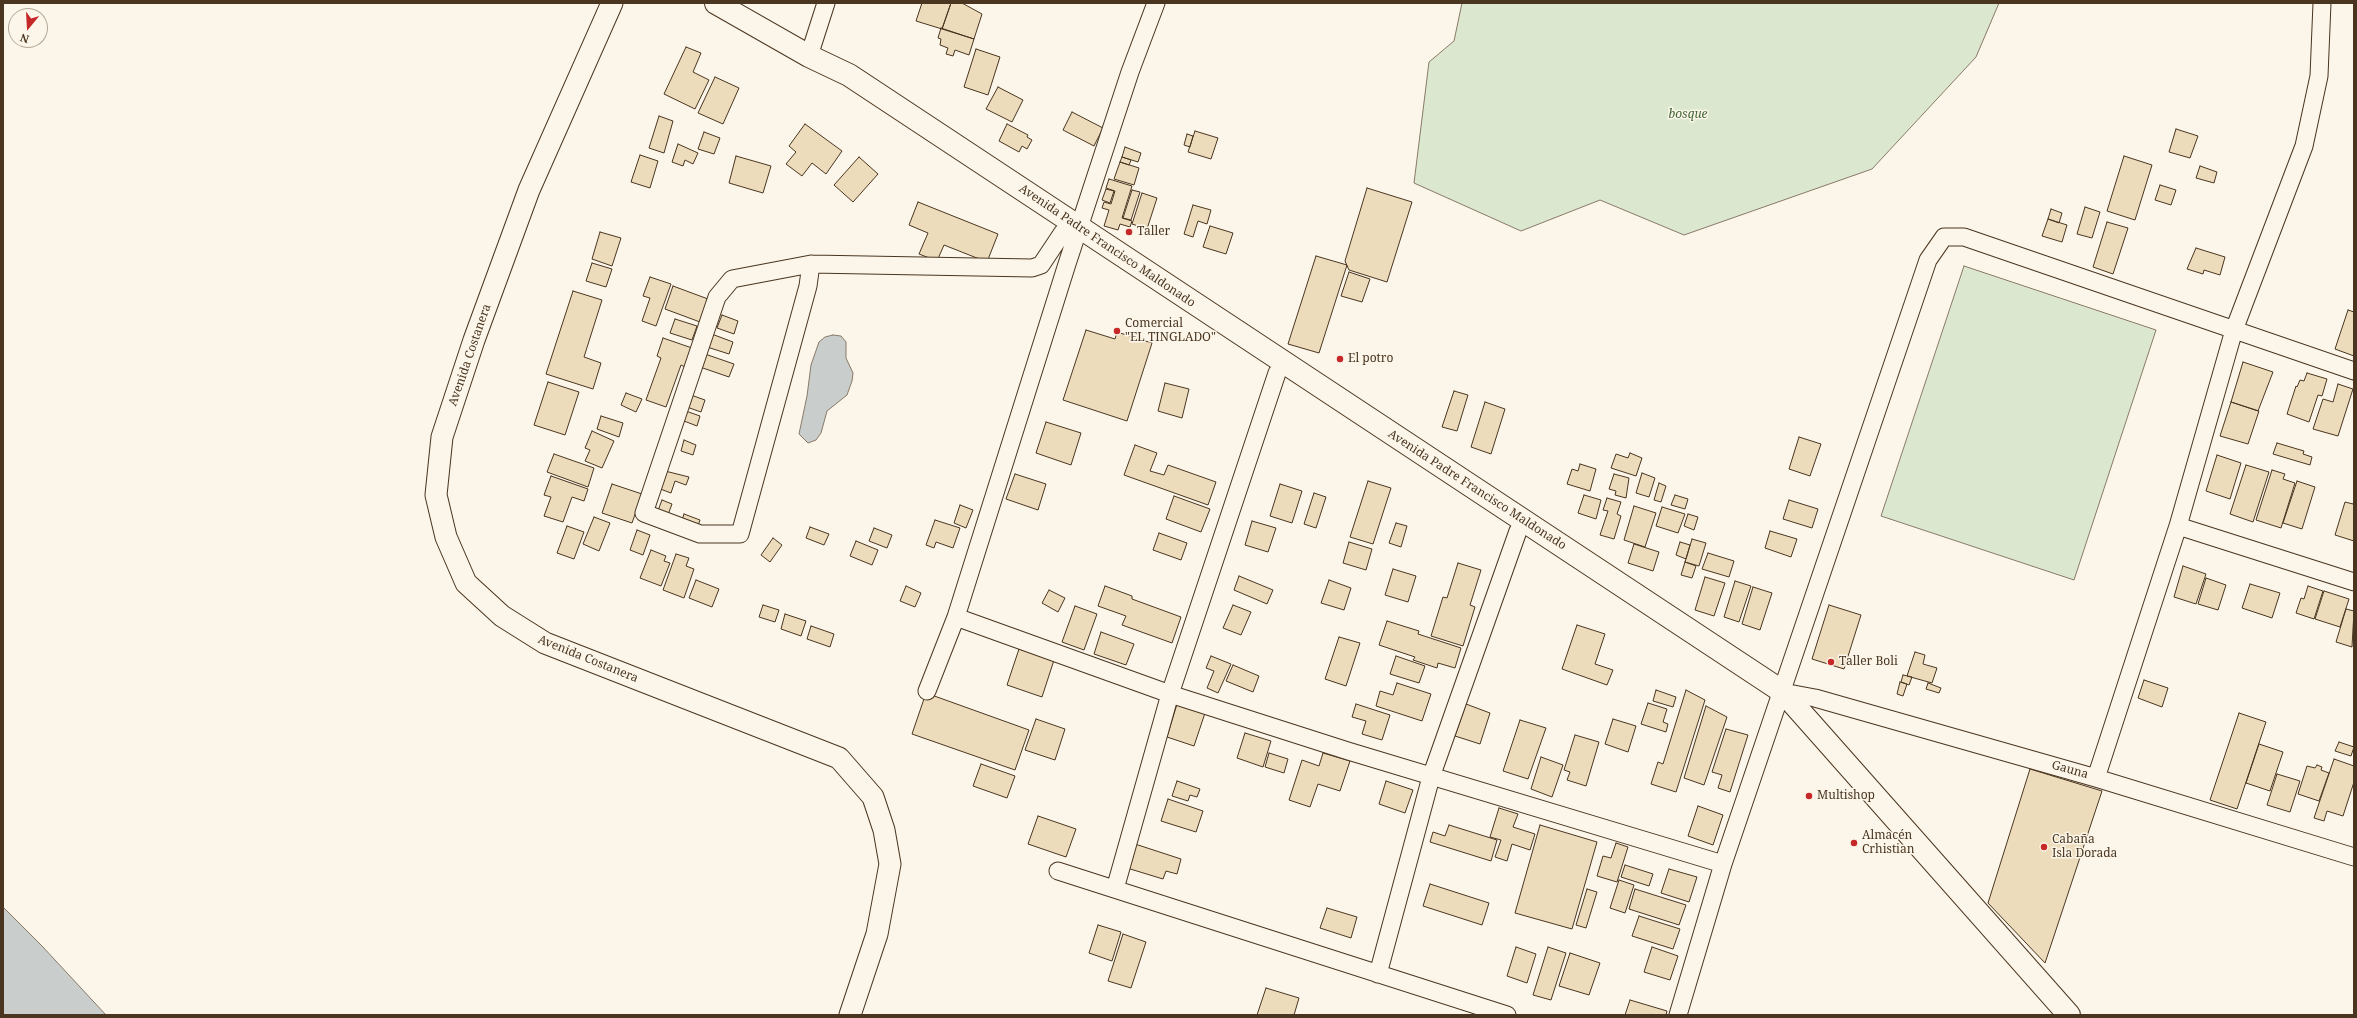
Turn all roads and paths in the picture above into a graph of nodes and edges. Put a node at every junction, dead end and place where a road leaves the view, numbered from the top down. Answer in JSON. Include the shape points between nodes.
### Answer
{"nodes":[{"id":1,"x":612,"y":3,"type":"edge"},
{"id":2,"x":716,"y":3,"type":"edge"},
{"id":3,"x":826,"y":3,"type":"edge"},
{"id":4,"x":1156,"y":3,"type":"edge"},
{"id":5,"x":2322,"y":3,"type":"edge"},
{"id":6,"x":809,"y":56,"type":"junction"},
{"id":7,"x":1073,"y":234,"type":"junction"},
{"id":8,"x":811,"y":264,"type":"junction"},
{"id":9,"x":2234,"y":330,"type":"junction"},
{"id":10,"x":2354,"y":372,"type":"edge"},
{"id":11,"x":1277,"y":373,"type":"junction"},
{"id":12,"x":2178,"y":526,"type":"junction"},
{"id":13,"x":1518,"y":531,"type":"junction"},
{"id":14,"x":2354,"y":582,"type":"edge"},
{"id":15,"x":956,"y":616,"type":"junction"},
{"id":16,"x":927,"y":691,"type":"dead end"},
{"id":17,"x":1170,"y":694,"type":"junction"},
{"id":18,"x":1780,"y":698,"type":"junction"},
{"id":19,"x":1431,"y":777,"type":"junction"},
{"id":20,"x":2096,"y":778,"type":"junction"},
{"id":21,"x":2354,"y":857,"type":"edge"},
{"id":22,"x":1723,"y":864,"type":"junction"},
{"id":23,"x":1058,"y":871,"type":"dead end"},
{"id":24,"x":1115,"y":889,"type":"junction"},
{"id":25,"x":1378,"y":974,"type":"junction"},
{"id":26,"x":850,"y":1015,"type":"edge"},
{"id":27,"x":1507,"y":1015,"type":"edge"},
{"id":28,"x":1678,"y":1015,"type":"edge"},
{"id":29,"x":2058,"y":1015,"type":"edge"},
{"id":30,"x":2069,"y":1015,"type":"edge"}],
"edges":[{"from":1,"to":26,"type":"street","name":"Avenida Costanera","via":[[529,190],[474,340],[442,437],[436,495],[446,537],[466,583],[502,616],[545,643],[839,758],[873,797],[884,830],[890,864],[877,934]]},
{"from":2,"to":6,"type":"main road","name":"Avenida Padre Francisco Maldonado"},
{"from":3,"to":6,"type":"street"},
{"from":4,"to":7,"type":"street"},
{"from":5,"to":9,"type":"street","via":[[2319,76],[2304,146]]},
{"from":6,"to":7,"type":"main road","name":"Avenida Padre Francisco Maldonado","via":[[841,88]]},
{"from":7,"to":8,"type":"street","via":[[1041,265],[1032,268]]},
{"from":7,"to":11,"type":"main road","name":"Avenida Padre Francisco Maldonado"},
{"from":7,"to":15,"type":"street"},
{"from":7,"to":18,"type":"main road","name":"Avenida Padre Francisco Maldonado"},
{"from":8,"to":8,"type":"street","via":[[732,278],[717,297],[644,513],[700,534],[740,534],[808,286]]},
{"from":9,"to":10,"type":"street"},
{"from":9,"to":12,"type":"street"},
{"from":9,"to":18,"type":"street","via":[[1964,237],[1944,237],[1928,260]]},
{"from":11,"to":13,"type":"main road","name":"Avenida Padre Francisco Maldonado"},
{"from":11,"to":17,"type":"street"},
{"from":12,"to":14,"type":"street"},
{"from":12,"to":20,"type":"street"},
{"from":13,"to":18,"type":"main road","name":"Avenida Padre Francisco Maldonado"},
{"from":13,"to":19,"type":"street"},
{"from":15,"to":16,"type":"street"},
{"from":15,"to":17,"type":"street"},
{"from":17,"to":19,"type":"street"},
{"from":17,"to":24,"type":"street"},
{"from":18,"to":20,"type":"street","name":"Gauna","via":[[1815,698]]},
{"from":18,"to":22,"type":"street"},
{"from":18,"to":29,"type":"main road","name":"Avenida Padre Francisco Maldonado"},
{"from":18,"to":30,"type":"main road","name":"Avenida Padre Francisco Maldonado"},
{"from":19,"to":22,"type":"street"},
{"from":19,"to":25,"type":"street"},
{"from":20,"to":21,"type":"street","name":"Gauna"},
{"from":22,"to":28,"type":"street"},
{"from":23,"to":24,"type":"street"},
{"from":24,"to":25,"type":"street"},
{"from":25,"to":27,"type":"street"}]}
